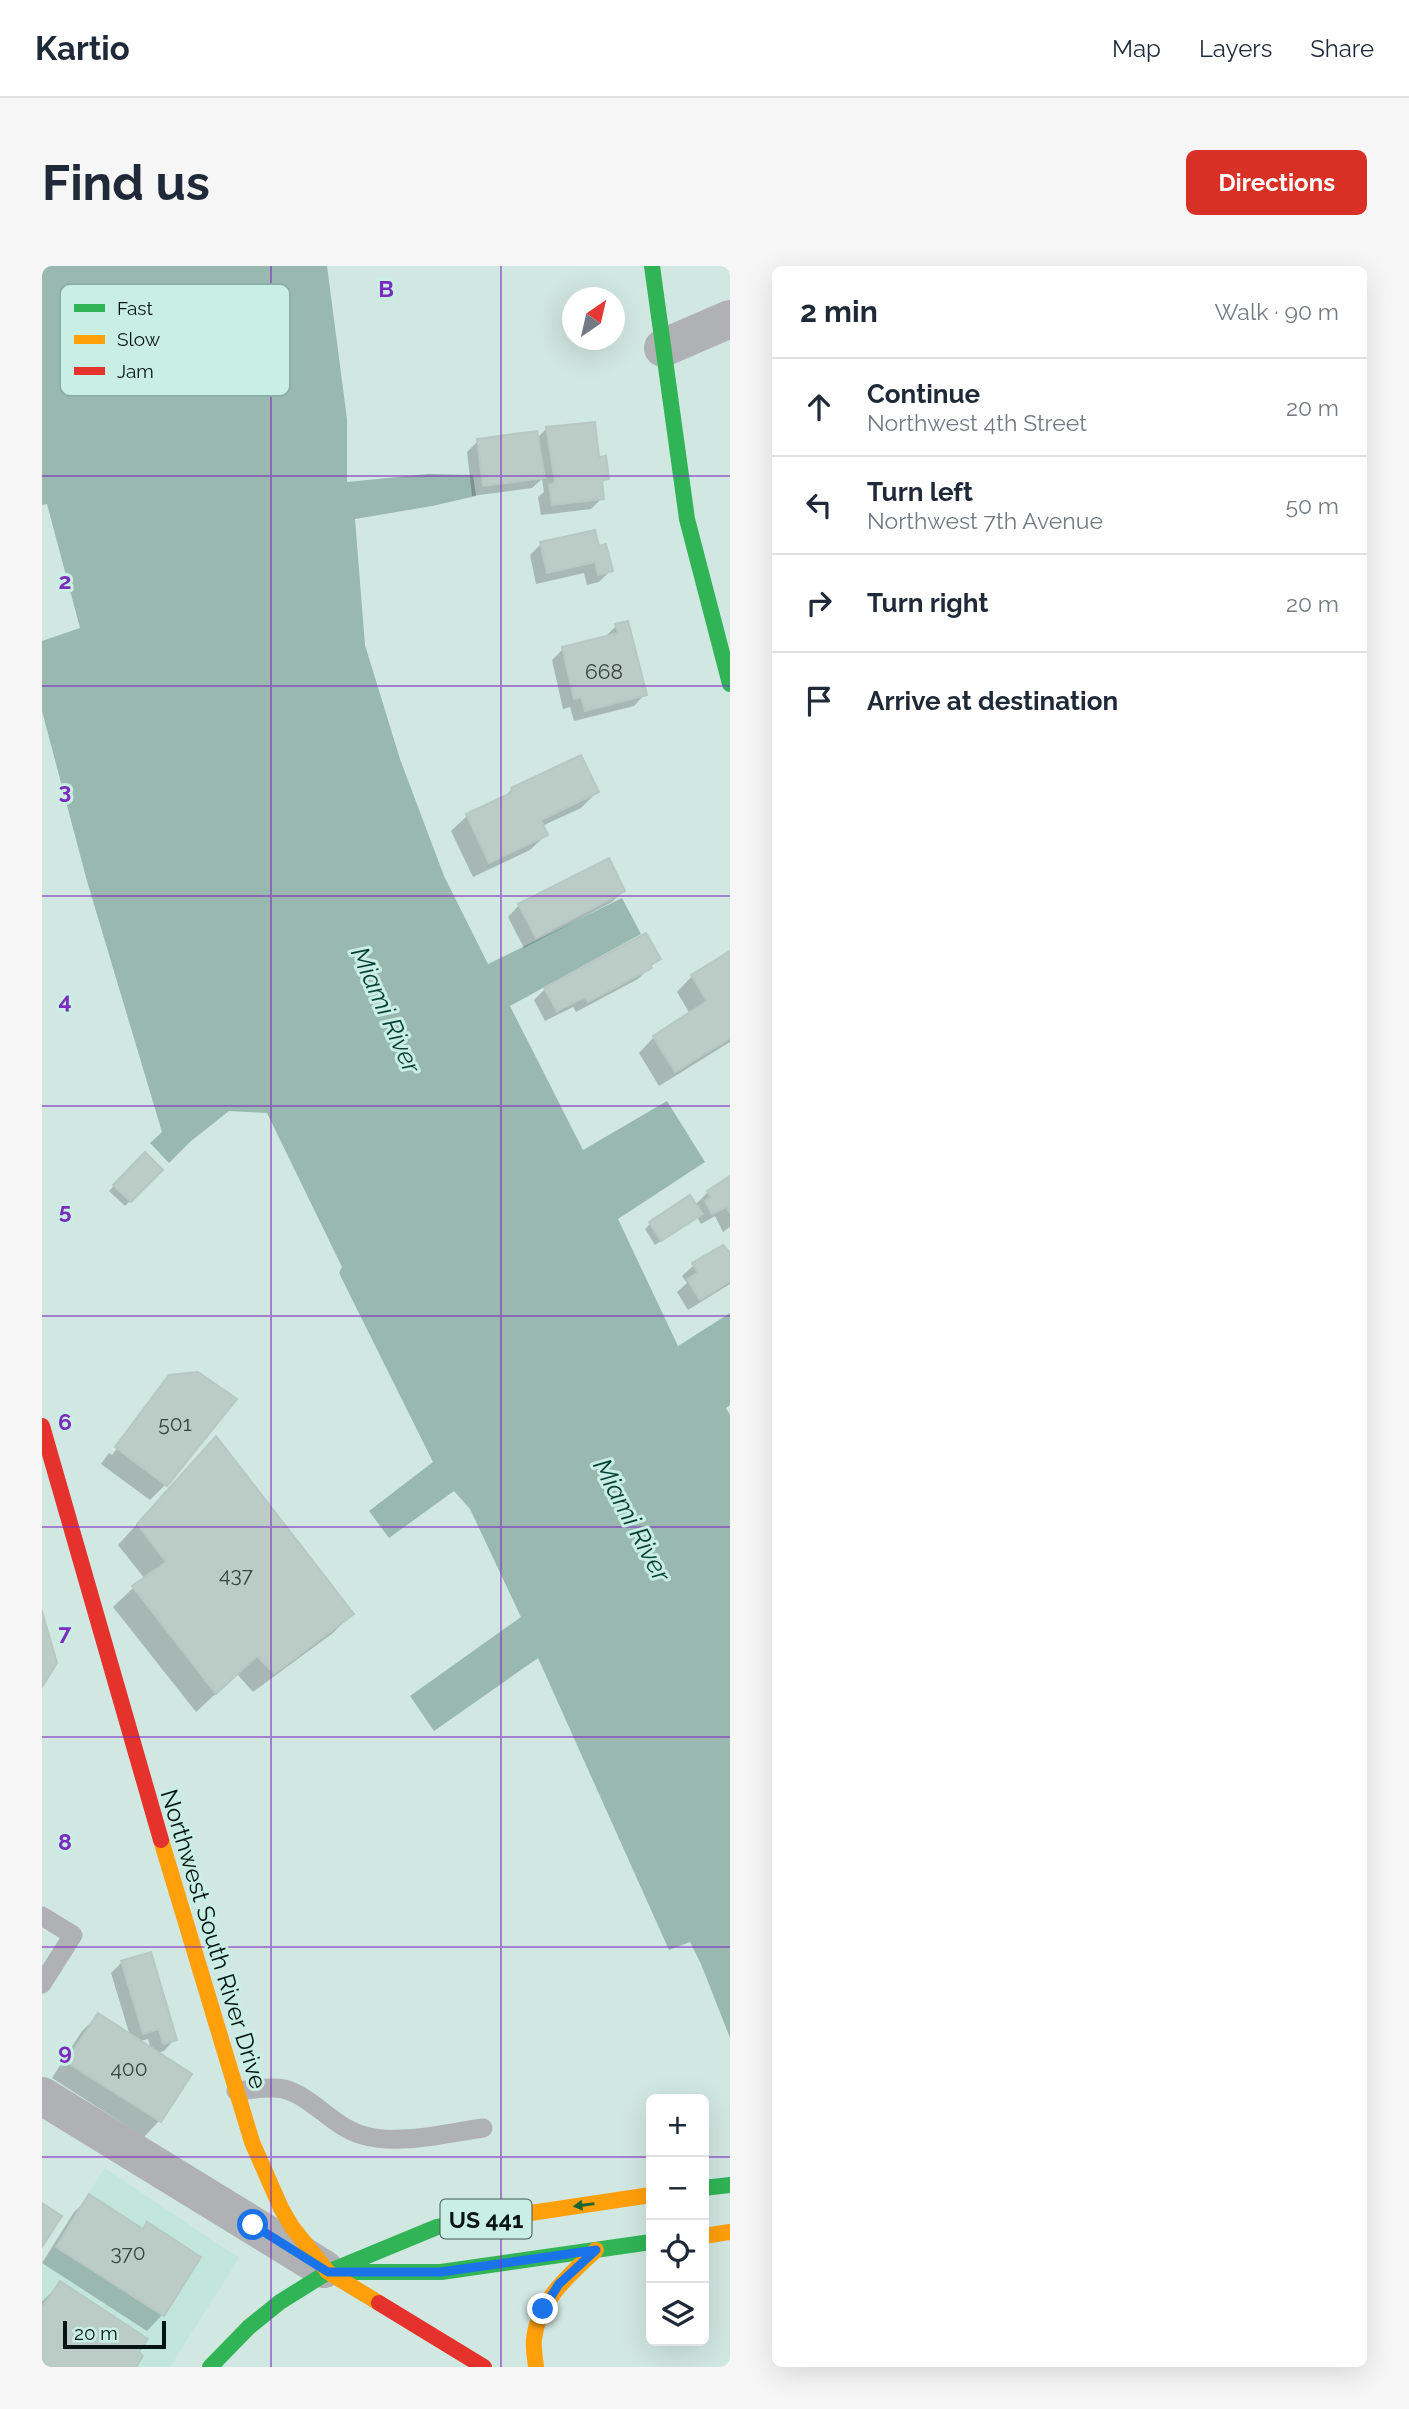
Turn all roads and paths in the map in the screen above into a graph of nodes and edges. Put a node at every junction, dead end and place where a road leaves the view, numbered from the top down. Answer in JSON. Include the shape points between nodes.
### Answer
{"nodes":[{"id":1,"x":652,"y":266,"type":"edge"},
{"id":2,"x":730,"y":319,"type":"edge"},
{"id":3,"x":663,"y":348,"type":"junction"},
{"id":4,"x":719,"y":608,"type":"edge"},
{"id":5,"x":730,"y":684,"type":"edge"},
{"id":6,"x":45,"y":1446,"type":"edge"},
{"id":7,"x":42,"y":1916,"type":"edge"},
{"id":8,"x":42,"y":1984,"type":"edge"},
{"id":9,"x":236,"y":2091,"type":"junction"},
{"id":10,"x":42,"y":2096,"type":"edge"},
{"id":11,"x":484,"y":2128,"type":"dead end"},
{"id":12,"x":730,"y":2185,"type":"edge"},
{"id":13,"x":709,"y":2187,"type":"edge"},
{"id":14,"x":646,"y":2196,"type":"edge"},
{"id":15,"x":730,"y":2232,"type":"edge"},
{"id":16,"x":709,"y":2235,"type":"edge"},
{"id":17,"x":646,"y":2243,"type":"edge"},
{"id":18,"x":596,"y":2250,"type":"junction"},
{"id":19,"x":328,"y":2272,"type":"junction"},
{"id":20,"x":474,"y":2364,"type":"edge"},
{"id":21,"x":211,"y":2367,"type":"edge"},
{"id":22,"x":537,"y":2367,"type":"edge"}],
"edges":[{"from":1,"to":3,"type":"main road"},
{"from":2,"to":3,"type":"street"},
{"from":3,"to":4,"type":"main road","via":[[687,519]]},
{"from":4,"to":5,"type":"main road"},
{"from":6,"to":9,"type":"main road","name":"Northwest South River Drive"},
{"from":7,"to":8,"type":"lane","via":[[73,1936]]},
{"from":9,"to":11,"type":"lane","via":[[281,2088],[358,2134],[384,2141]]},
{"from":9,"to":19,"type":"main road","name":"Northwest South River Drive","via":[[281,2208]]},
{"from":10,"to":19,"type":"street"},
{"from":12,"to":13,"type":"main road"},
{"from":14,"to":19,"type":"main road","number":"US 441","one_way":true,"via":[[437,2227]]},
{"from":15,"to":16,"type":"main road"},
{"from":17,"to":18,"type":"main road","number":"US 441"},
{"from":18,"to":19,"type":"main road","number":"US 441","via":[[441,2272]]},
{"from":18,"to":22,"type":"main road","via":[[559,2284],[543,2309],[534,2340]]},
{"from":19,"to":20,"type":"main road","name":"Northwest South River Drive"},
{"from":19,"to":21,"type":"main road","number":"US 441","via":[[249,2327]]}]}
